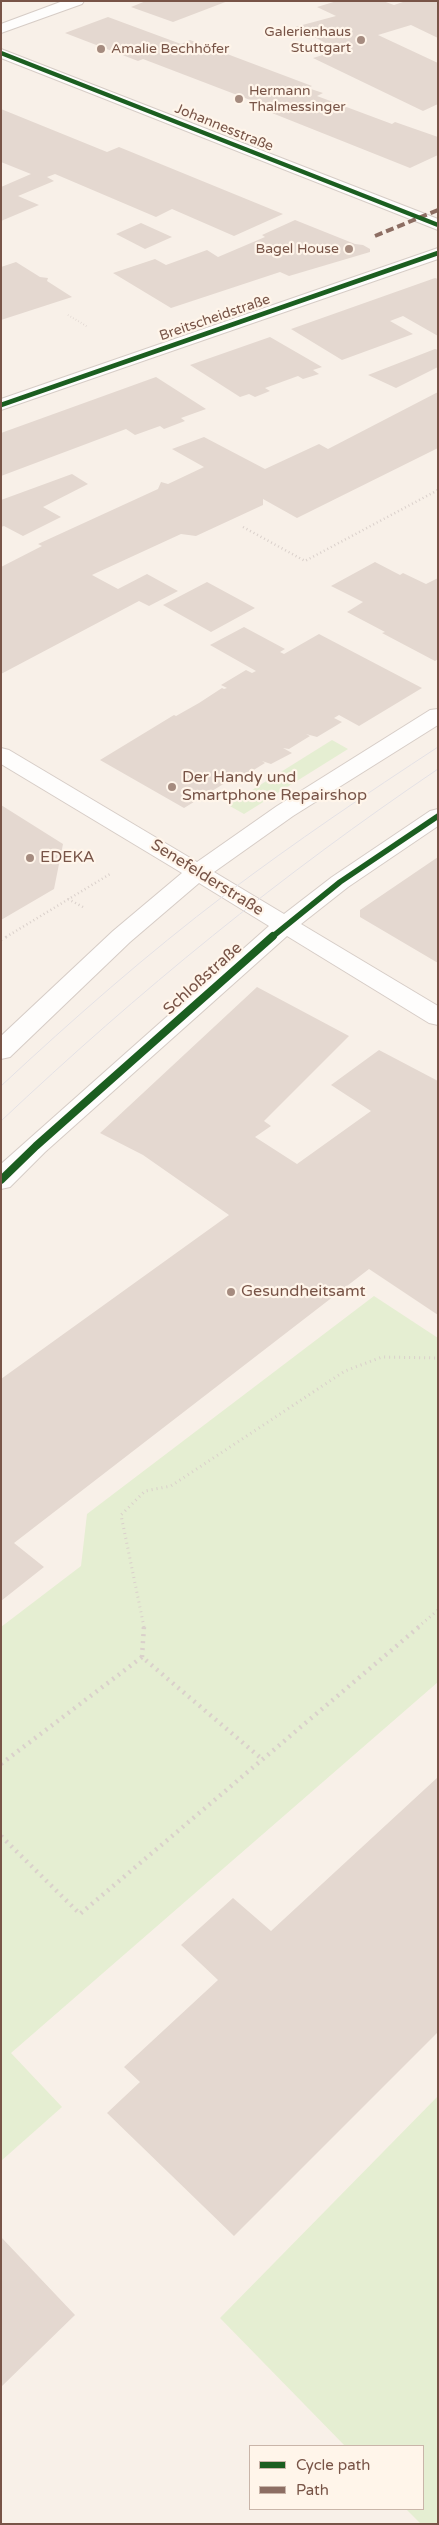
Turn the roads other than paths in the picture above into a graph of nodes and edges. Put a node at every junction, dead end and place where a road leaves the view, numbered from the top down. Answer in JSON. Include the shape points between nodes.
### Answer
{"nodes":[{"id":1,"x":77,"y":1,"type":"edge"},
{"id":2,"x":1,"y":29,"type":"edge"},
{"id":3,"x":1,"y":53,"type":"edge"},
{"id":4,"x":438,"y":225,"type":"edge"},
{"id":5,"x":438,"y":253,"type":"edge"},
{"id":6,"x":1,"y":405,"type":"edge"},
{"id":7,"x":438,"y":715,"type":"edge"},
{"id":8,"x":1,"y":755,"type":"edge"},
{"id":9,"x":438,"y":816,"type":"edge"},
{"id":10,"x":197,"y":873,"type":"junction"},
{"id":11,"x":285,"y":925,"type":"junction"},
{"id":12,"x":438,"y":1017,"type":"edge"},
{"id":13,"x":1,"y":1051,"type":"edge"},
{"id":14,"x":1,"y":1180,"type":"edge"}],
"edges":[{"from":1,"to":2,"type":"street"},
{"from":3,"to":4,"type":"street","name":"Johannesstraße"},
{"from":5,"to":6,"type":"street","name":"Breitscheidstraße"},
{"from":7,"to":10,"type":"street","via":[[279,816]]},
{"from":8,"to":10,"type":"street","name":"Senefelderstraße"},
{"from":9,"to":11,"type":"street","name":"Schloßstraße","via":[[340,882]]},
{"from":10,"to":11,"type":"street","name":"Senefelderstraße"},
{"from":10,"to":13,"type":"street","via":[[128,932]]},
{"from":11,"to":12,"type":"street","name":"Senefelderstraße"},
{"from":11,"to":14,"type":"street","name":"Schloßstraße"}]}
